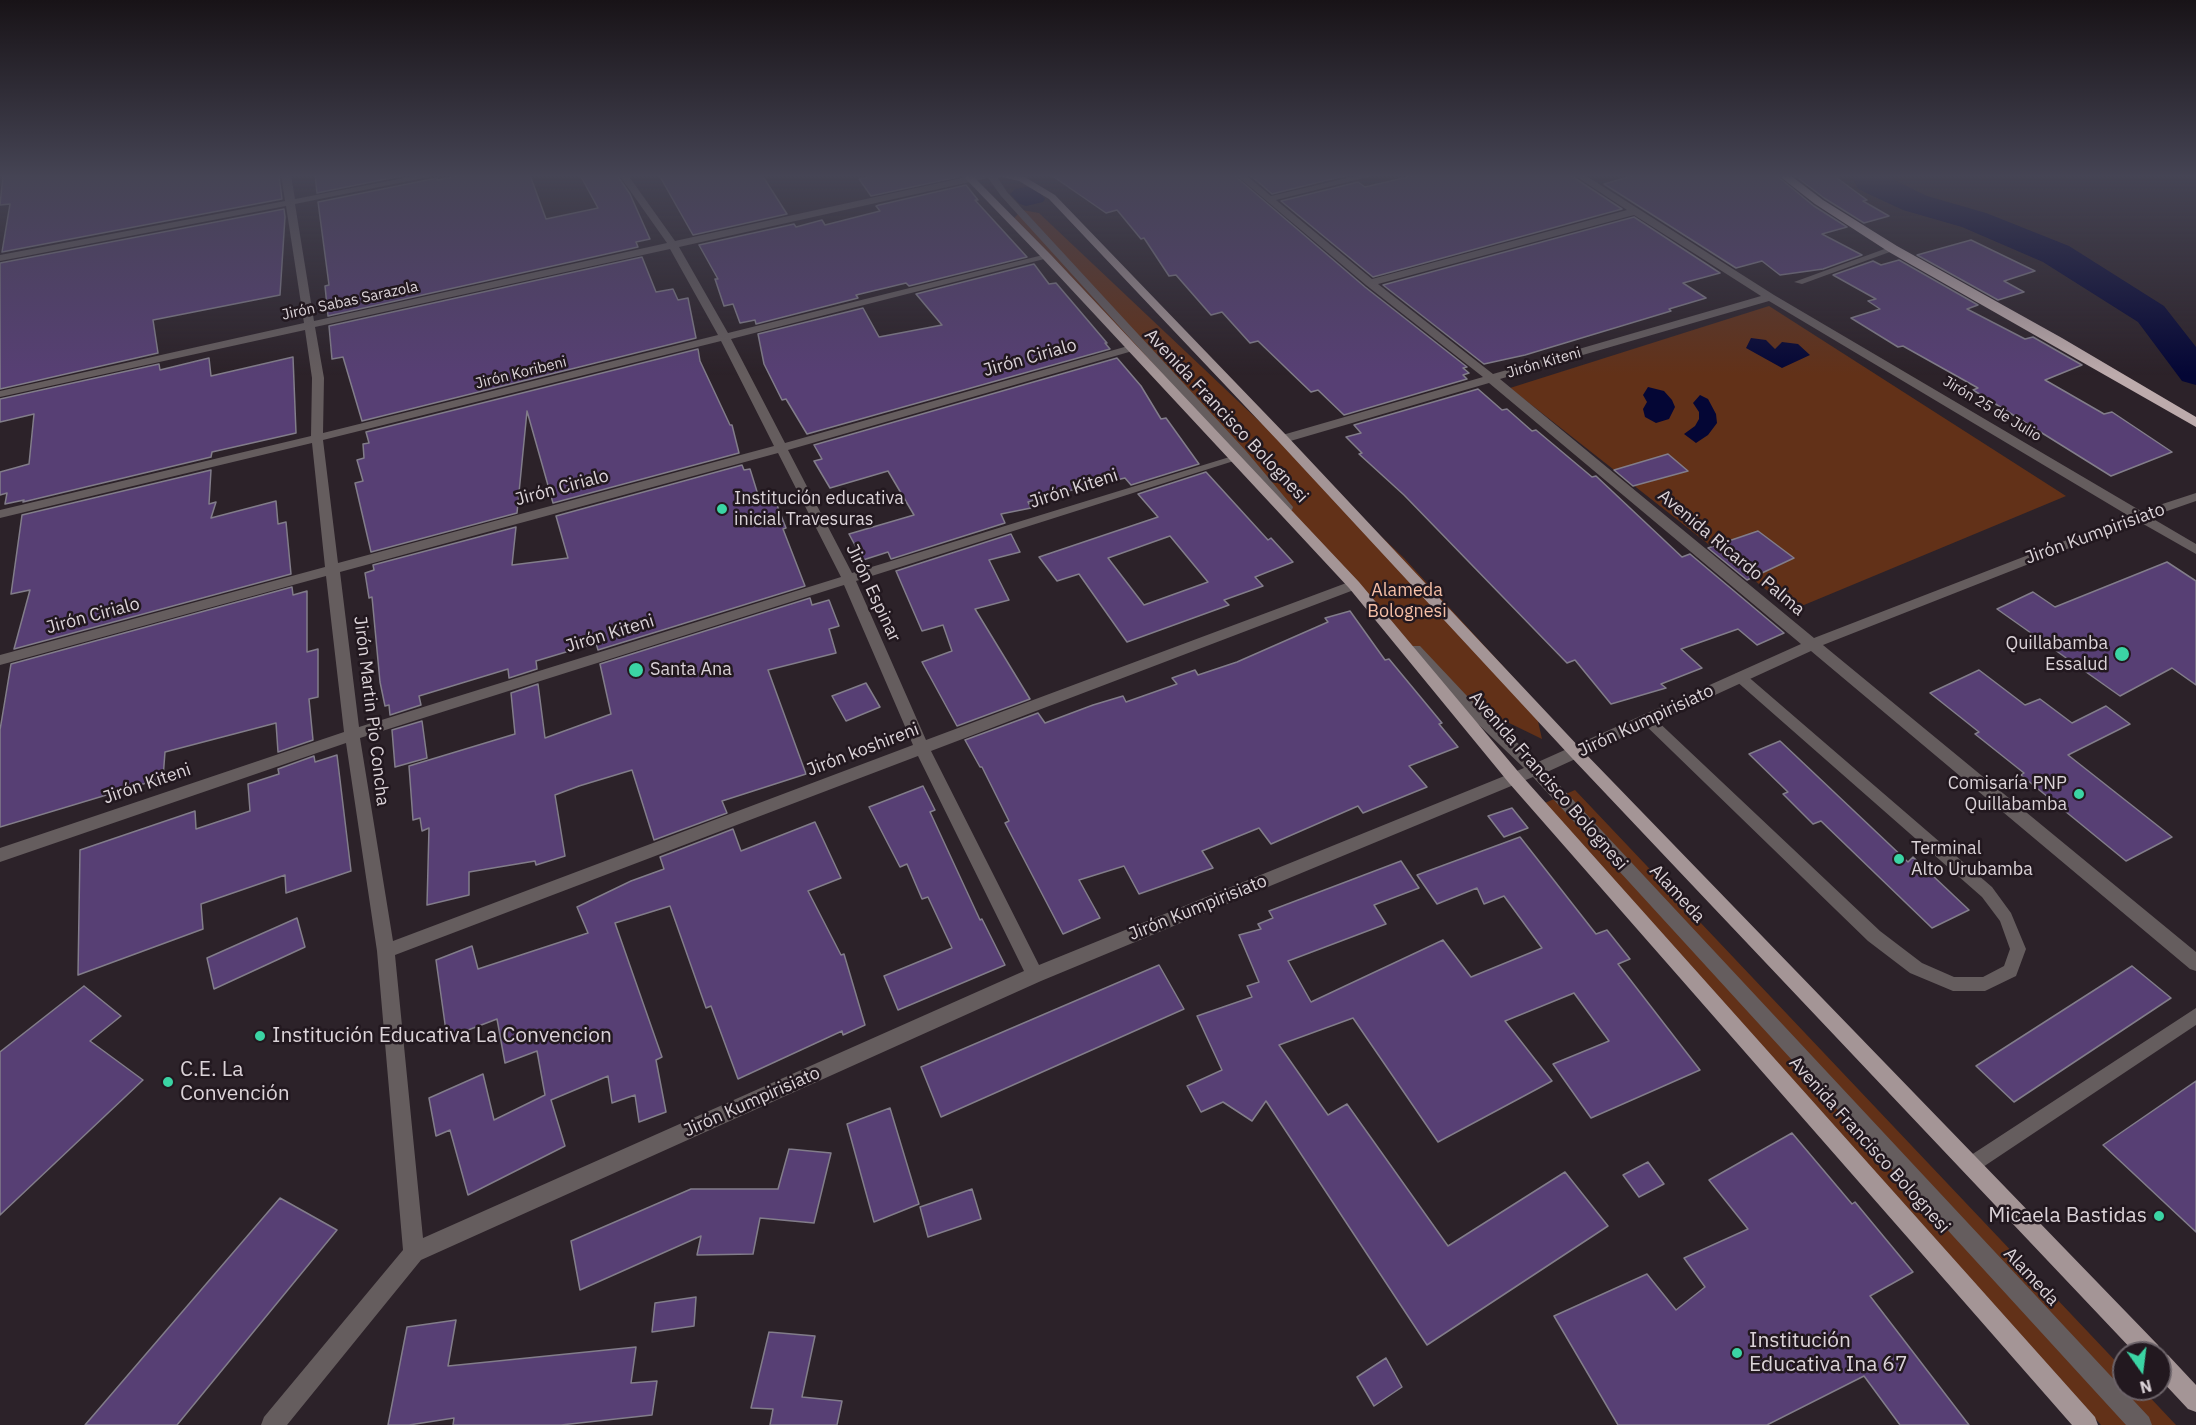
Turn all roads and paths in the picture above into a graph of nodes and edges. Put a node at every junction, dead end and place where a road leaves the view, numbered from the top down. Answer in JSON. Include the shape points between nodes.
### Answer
{"nodes":[{"id":1,"x":86,"y":242,"type":"edge"},
{"id":2,"x":296,"y":242,"type":"edge"},
{"id":3,"x":670,"y":242,"type":"edge"},
{"id":4,"x":688,"y":242,"type":"edge"},
{"id":5,"x":1032,"y":242,"type":"edge"},
{"id":6,"x":1047,"y":242,"type":"edge"},
{"id":7,"x":1094,"y":242,"type":"edge"},
{"id":8,"x":1320,"y":242,"type":"edge"},
{"id":9,"x":1523,"y":242,"type":"edge"},
{"id":10,"x":1684,"y":242,"type":"edge"},
{"id":11,"x":1881,"y":242,"type":"edge"},
{"id":12,"x":673,"y":245,"type":"junction"},
{"id":13,"x":1893,"y":249,"type":"junction"},
{"id":14,"x":1047,"y":256,"type":"junction"},
{"id":15,"x":0,"y":258,"type":"edge"},
{"id":16,"x":1798,"y":282,"type":"dead end"},
{"id":17,"x":1370,"y":283,"type":"junction"},
{"id":18,"x":1770,"y":297,"type":"junction"},
{"id":19,"x":310,"y":325,"type":"junction"},
{"id":20,"x":725,"y":338,"type":"junction"},
{"id":21,"x":1132,"y":348,"type":"junction"},
{"id":22,"x":1492,"y":379,"type":"junction"},
{"id":23,"x":0,"y":394,"type":"edge"},
{"id":24,"x":2196,"y":423,"type":"edge"},
{"id":25,"x":317,"y":438,"type":"junction"},
{"id":26,"x":1283,"y":440,"type":"junction"},
{"id":27,"x":781,"y":448,"type":"junction"},
{"id":28,"x":1234,"y":458,"type":"junction"},
{"id":29,"x":2196,"y":497,"type":"edge"},
{"id":30,"x":0,"y":514,"type":"edge"},
{"id":31,"x":2140,"y":516,"type":"junction"},
{"id":32,"x":2196,"y":550,"type":"edge"},
{"id":33,"x":334,"y":568,"type":"junction"},
{"id":34,"x":849,"y":580,"type":"junction"},
{"id":35,"x":1354,"y":585,"type":"junction"},
{"id":36,"x":1813,"y":643,"type":"junction"},
{"id":37,"x":0,"y":660,"type":"edge"},
{"id":38,"x":1740,"y":677,"type":"junction"},
{"id":39,"x":1647,"y":720,"type":"junction"},
{"id":40,"x":352,"y":735,"type":"junction"},
{"id":41,"x":922,"y":748,"type":"junction"},
{"id":42,"x":1576,"y":753,"type":"junction"},
{"id":43,"x":1536,"y":770,"type":"junction"},
{"id":44,"x":1515,"y":779,"type":"junction"},
{"id":45,"x":0,"y":855,"type":"edge"},
{"id":46,"x":386,"y":951,"type":"junction"},
{"id":47,"x":2196,"y":963,"type":"edge"},
{"id":48,"x":1035,"y":975,"type":"junction"},
{"id":49,"x":2196,"y":1016,"type":"edge"},
{"id":50,"x":1971,"y":1165,"type":"junction"},
{"id":51,"x":414,"y":1253,"type":"junction"},
{"id":52,"x":2139,"y":1341,"type":"edge"},
{"id":53,"x":2172,"y":1376,"type":"edge"},
{"id":54,"x":2196,"y":1401,"type":"edge"},
{"id":55,"x":272,"y":1425,"type":"edge"},
{"id":56,"x":2087,"y":1425,"type":"edge"},
{"id":57,"x":2141,"y":1425,"type":"edge"}],
"edges":[{"from":1,"to":15,"type":"street"},
{"from":2,"to":19,"type":"street","name":"Jirón Martin Pio Concha"},
{"from":3,"to":12,"type":"street","name":"Jirón Espinar"},
{"from":4,"to":12,"type":"street","name":"Jirón Sabas Sarazola"},
{"from":5,"to":14,"type":"main road","name":"Avenida Francisco Bolognesi"},
{"from":6,"to":35,"type":"street","name":"Alameda","via":[[1242,454]]},
{"from":7,"to":26,"type":"main road","name":"Avenida Francisco Bolognesi"},
{"from":8,"to":17,"type":"street","name":"Avenida Ricardo Palma"},
{"from":9,"to":17,"type":"street"},
{"from":10,"to":18,"type":"street","name":"Jirón 25 de Julio"},
{"from":11,"to":13,"type":"highway"},
{"from":12,"to":19,"type":"street","name":"Jirón Sabas Sarazola"},
{"from":12,"to":20,"type":"street","name":"Jirón Espinar"},
{"from":13,"to":16,"type":"lane"},
{"from":13,"to":24,"type":"highway"},
{"from":14,"to":20,"type":"street","name":"Jirón Koribeni"},
{"from":14,"to":21,"type":"main road","name":"Avenida Francisco Bolognesi"},
{"from":17,"to":22,"type":"street","name":"Avenida Ricardo Palma"},
{"from":18,"to":22,"type":"street","name":"Jirón Kiteni"},
{"from":18,"to":31,"type":"street","name":"Jirón 25 de Julio"},
{"from":19,"to":23,"type":"street","name":"Jirón Sabas Sarazola"},
{"from":19,"to":25,"type":"street","name":"Jirón Martin Pio Concha","via":[[318,378]]},
{"from":20,"to":25,"type":"street","name":"Jirón Koribeni"},
{"from":20,"to":27,"type":"street","name":"Jirón Espinar"},
{"from":21,"to":27,"type":"street","name":"Jirón Cirialo"},
{"from":21,"to":28,"type":"main road","name":"Avenida Francisco Bolognesi"},
{"from":22,"to":26,"type":"street","name":"Jirón Kiteni"},
{"from":22,"to":36,"type":"street","name":"Avenida Ricardo Palma"},
{"from":25,"to":30,"type":"street","name":"Jirón Koribeni"},
{"from":25,"to":33,"type":"street","name":"Jirón Martin Pio Concha"},
{"from":26,"to":42,"type":"main road","name":"Avenida Francisco Bolognesi"},
{"from":27,"to":33,"type":"street","name":"Jirón Cirialo"},
{"from":27,"to":34,"type":"street","name":"Jirón Espinar"},
{"from":28,"to":34,"type":"street","name":"Jirón Kiteni"},
{"from":28,"to":35,"type":"main road","name":"Avenida Francisco Bolognesi"},
{"from":29,"to":31,"type":"street","name":"Jirón Kumpirisiato"},
{"from":31,"to":32,"type":"street","name":"Jirón 25 de Julio"},
{"from":31,"to":36,"type":"street","name":"Jirón Kumpirisiato"},
{"from":33,"to":37,"type":"street","name":"Jirón Cirialo"},
{"from":33,"to":40,"type":"street","name":"Jirón Martin Pio Concha"},
{"from":34,"to":40,"type":"street","name":"Jirón Kiteni"},
{"from":34,"to":41,"type":"street","name":"Jirón Espinar"},
{"from":35,"to":41,"type":"street","name":"Jirón koshireni"},
{"from":35,"to":43,"type":"street","name":"Alameda","via":[[1461,700]]},
{"from":35,"to":44,"type":"main road","name":"Avenida Francisco Bolognesi"},
{"from":36,"to":38,"type":"street","name":"Jirón Kumpirisiato"},
{"from":36,"to":47,"type":"street","name":"Avenida Ricardo Palma"},
{"from":38,"to":39,"type":"street","name":"Jirón Kumpirisiato"},
{"from":38,"to":39,"type":"lane","via":[[1987,892],[2006,918],[2018,949],[2010,971],[1985,984],[1953,984],[1916,968],[1874,936]]},
{"from":39,"to":42,"type":"street","name":"Jirón Kumpirisiato"},
{"from":40,"to":45,"type":"street","name":"Jirón Kiteni"},
{"from":40,"to":46,"type":"street","name":"Jirón Martin Pio Concha"},
{"from":41,"to":46,"type":"street","name":"Jirón koshireni"},
{"from":41,"to":48,"type":"street","name":"Jirón Espinar"},
{"from":42,"to":43,"type":"street","name":"Jirón Kumpirisiato"},
{"from":42,"to":50,"type":"main road","name":"Avenida Francisco Bolognesi"},
{"from":43,"to":44,"type":"street","name":"Jirón Kumpirisiato"},
{"from":43,"to":57,"type":"street","name":"Alameda"},
{"from":44,"to":48,"type":"street","name":"Jirón Kumpirisiato"},
{"from":44,"to":56,"type":"main road","name":"Avenida Francisco Bolognesi"},
{"from":46,"to":51,"type":"street","name":"Jirón Martin Pio Concha"},
{"from":48,"to":51,"type":"street","name":"Jirón Kumpirisiato"},
{"from":49,"to":50,"type":"lane"},
{"from":50,"to":52,"type":"main road","name":"Avenida Francisco Bolognesi"},
{"from":51,"to":55,"type":"street","name":"Jirón Kumpirisiato"},
{"from":53,"to":54,"type":"main road"}]}
